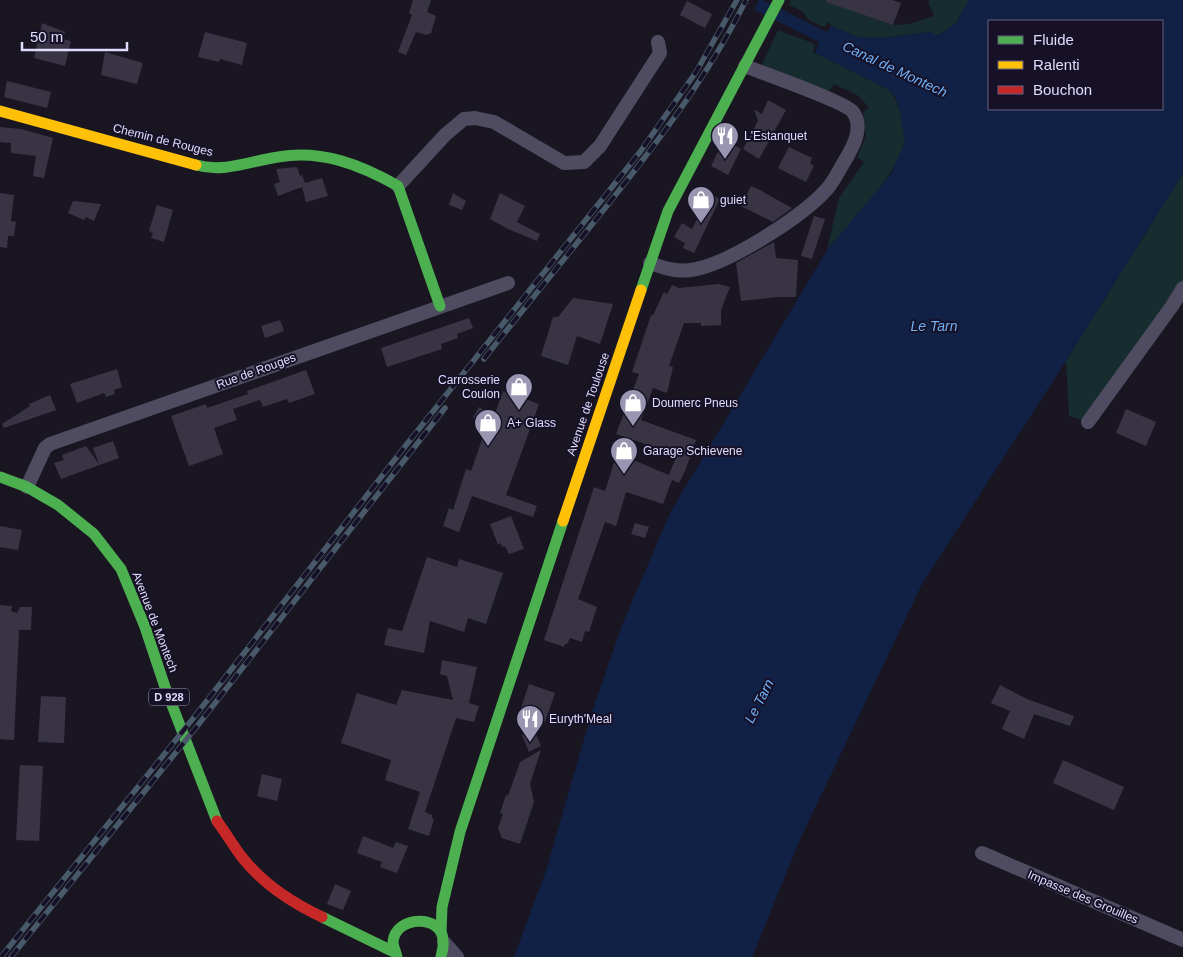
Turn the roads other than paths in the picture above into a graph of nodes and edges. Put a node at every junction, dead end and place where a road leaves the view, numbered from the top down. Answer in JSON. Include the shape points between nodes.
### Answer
{"nodes":[{"id":1,"x":779,"y":0,"type":"edge"},
{"id":2,"x":658,"y":42,"type":"dead end"},
{"id":3,"x":745,"y":66,"type":"junction"},
{"id":4,"x":0,"y":111,"type":"edge"},
{"id":5,"x":398,"y":186,"type":"junction"},
{"id":6,"x":650,"y":263,"type":"junction"},
{"id":7,"x":508,"y":283,"type":"dead end"},
{"id":8,"x":1183,"y":288,"type":"edge"},
{"id":9,"x":440,"y":306,"type":"junction"},
{"id":10,"x":1177,"y":309,"type":"edge"},
{"id":11,"x":1088,"y":422,"type":"dead end"},
{"id":12,"x":0,"y":477,"type":"edge"},
{"id":13,"x":27,"y":487,"type":"junction"},
{"id":14,"x":460,"y":832,"type":"junction"},
{"id":15,"x":982,"y":853,"type":"dead end"},
{"id":16,"x":436,"y":885,"type":"dead end"},
{"id":17,"x":424,"y":908,"type":"dead end"},
{"id":18,"x":416,"y":920,"type":"junction"},
{"id":19,"x":334,"y":924,"type":"junction"},
{"id":20,"x":402,"y":926,"type":"junction"},
{"id":21,"x":388,"y":928,"type":"dead end"},
{"id":22,"x":374,"y":929,"type":"dead end"},
{"id":23,"x":443,"y":937,"type":"junction"},
{"id":24,"x":1183,"y":940,"type":"edge"},
{"id":25,"x":396,"y":955,"type":"edge"},
{"id":26,"x":441,"y":957,"type":"edge"},
{"id":27,"x":457,"y":957,"type":"edge"}],
"edges":[{"from":1,"to":3,"type":"main road","name":"Avenue de Toulouse"},
{"from":2,"to":5,"type":"street","via":[[660,53],[600,146],[584,162],[564,163],[494,122],[464,119]]},
{"from":3,"to":6,"type":"main road","name":"Avenue de Toulouse","via":[[668,211]]},
{"from":3,"to":6,"type":"street","via":[[852,109],[858,121],[854,146],[828,189],[777,230],[718,263],[692,270],[671,270]]},
{"from":4,"to":5,"type":"main road","name":"Chemin de Rouges","via":[[207,168],[236,166],[283,156],[318,155],[352,163]]},
{"from":5,"to":9,"type":"main road"},
{"from":6,"to":14,"type":"main road","name":"Avenue de Toulouse"},
{"from":7,"to":9,"type":"street","name":"Rue de Rouges"},
{"from":8,"to":10,"type":"street"},
{"from":9,"to":13,"type":"street","name":"Rue de Rouges","via":[[50,444],[45,448]]},
{"from":10,"to":11,"type":"street"},
{"from":12,"to":13,"type":"main road","name":"Avenue de Montech","number":"D 928"},
{"from":13,"to":19,"type":"main road","name":"Avenue de Montech","number":"D 928","via":[[58,505],[94,534],[121,569],[213,811],[231,843],[259,876],[280,893]]},
{"from":14,"to":16,"type":"main road","name":"Avenue de Toulouse"},
{"from":14,"to":23,"type":"main road","name":"Avenue de Toulouse","via":[[442,907]]},
{"from":15,"to":24,"type":"street","name":"Impasse des Grouilles"},
{"from":17,"to":18,"type":"main road"},
{"from":18,"to":20,"type":"main road"},
{"from":18,"to":23,"type":"main road","via":[[430,922]]},
{"from":19,"to":22,"type":"main road","name":"Avenue de Montech"},
{"from":19,"to":25,"type":"main road","name":"Avenue de Montech"},
{"from":20,"to":21,"type":"main road"},
{"from":20,"to":25,"type":"main road","via":[[394,938]]},
{"from":23,"to":26,"type":"main road","name":"Avenue de Toulouse"},
{"from":23,"to":27,"type":"street"}]}
